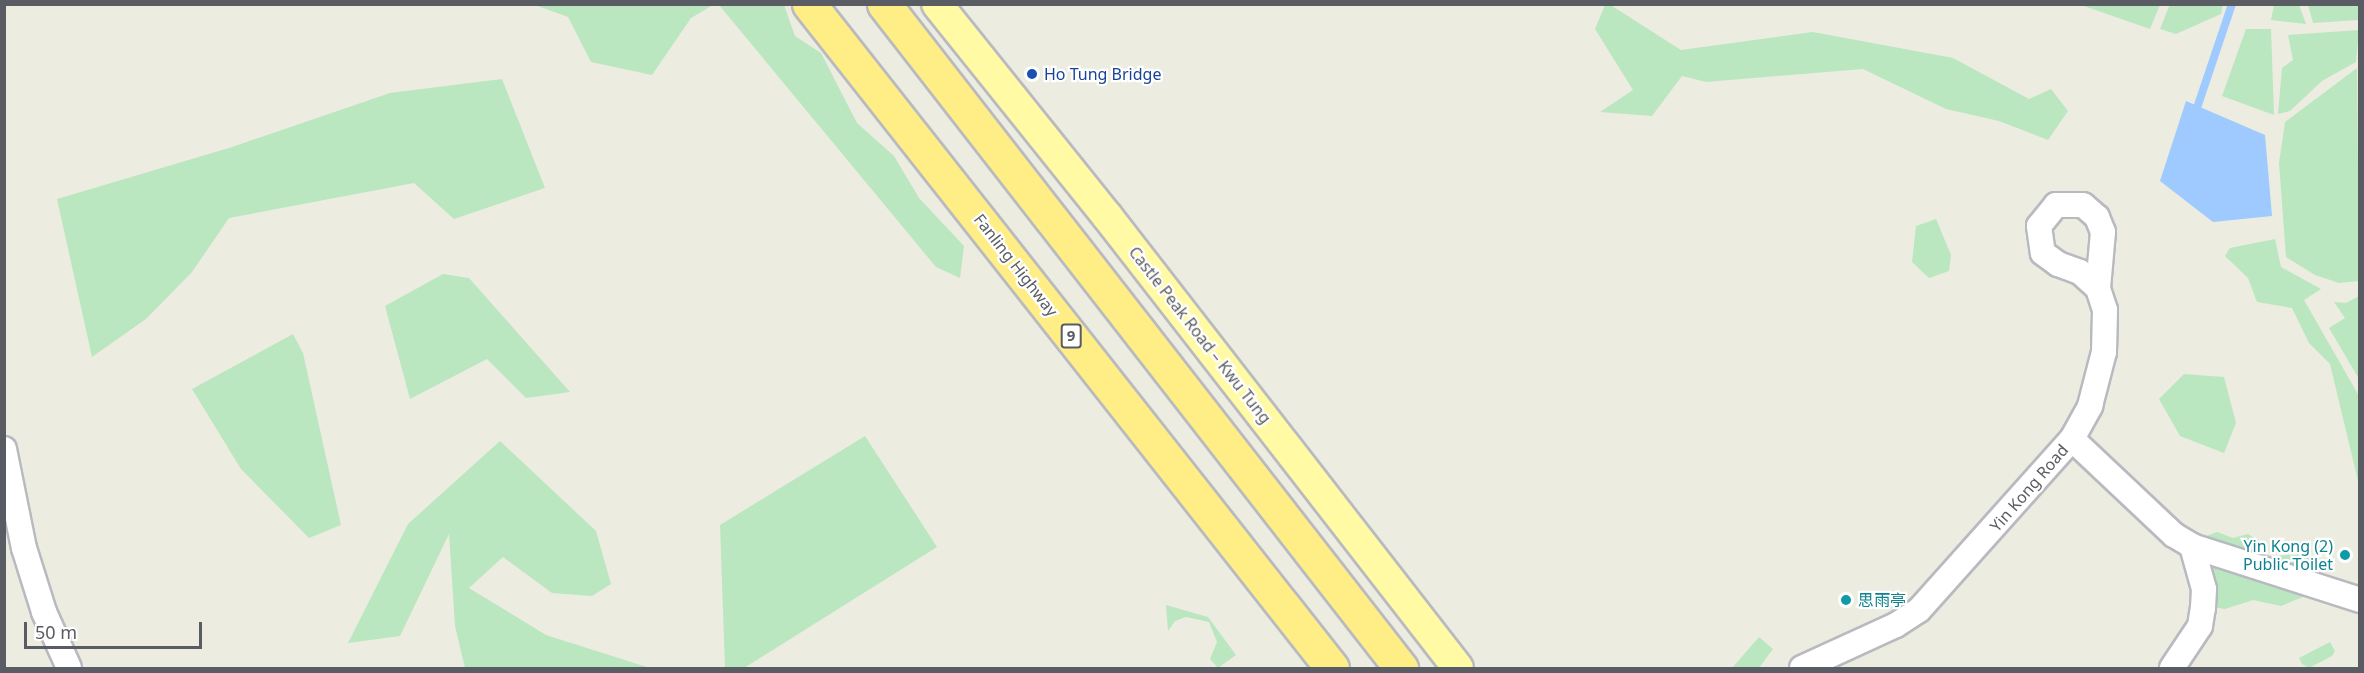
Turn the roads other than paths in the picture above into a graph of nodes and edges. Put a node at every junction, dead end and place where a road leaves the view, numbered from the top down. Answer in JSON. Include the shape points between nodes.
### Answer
{"nodes":[{"id":1,"x":809,"y":4,"type":"edge"},
{"id":2,"x":884,"y":4,"type":"edge"},
{"id":3,"x":937,"y":4,"type":"edge"},
{"id":4,"x":2098,"y":288,"type":"dead end"},
{"id":5,"x":2072,"y":439,"type":"junction"},
{"id":6,"x":4,"y":449,"type":"edge"},
{"id":7,"x":2193,"y":546,"type":"junction"},
{"id":8,"x":14,"y":550,"type":"edge"},
{"id":9,"x":2360,"y":600,"type":"edge"},
{"id":10,"x":69,"y":669,"type":"edge"},
{"id":11,"x":1332,"y":669,"type":"edge"},
{"id":12,"x":1401,"y":669,"type":"edge"},
{"id":13,"x":1458,"y":669,"type":"edge"},
{"id":14,"x":1802,"y":669,"type":"edge"},
{"id":15,"x":2172,"y":669,"type":"edge"}],
"edges":[{"from":1,"to":11,"type":"highway","name":"Fanling Highway","number":"9"},
{"from":2,"to":12,"type":"highway"},
{"from":3,"to":13,"type":"main road","name":"Castle Peak Road – Kwu Tung","via":[[1107,216]]},
{"from":4,"to":5,"type":"street","via":[[2105,310],[2104,352],[2090,406]]},
{"from":5,"to":7,"type":"street","name":"Yin Kong Road","via":[[2174,535]]},
{"from":5,"to":14,"type":"street","name":"Yin Kong Road","via":[[1942,589],[1919,610],[1896,625]]},
{"from":6,"to":8,"type":"street"},
{"from":7,"to":9,"type":"street","name":"Yin Kong Road"},
{"from":7,"to":15,"type":"street","via":[[2204,589],[2200,626]]},
{"from":8,"to":10,"type":"street"}]}
